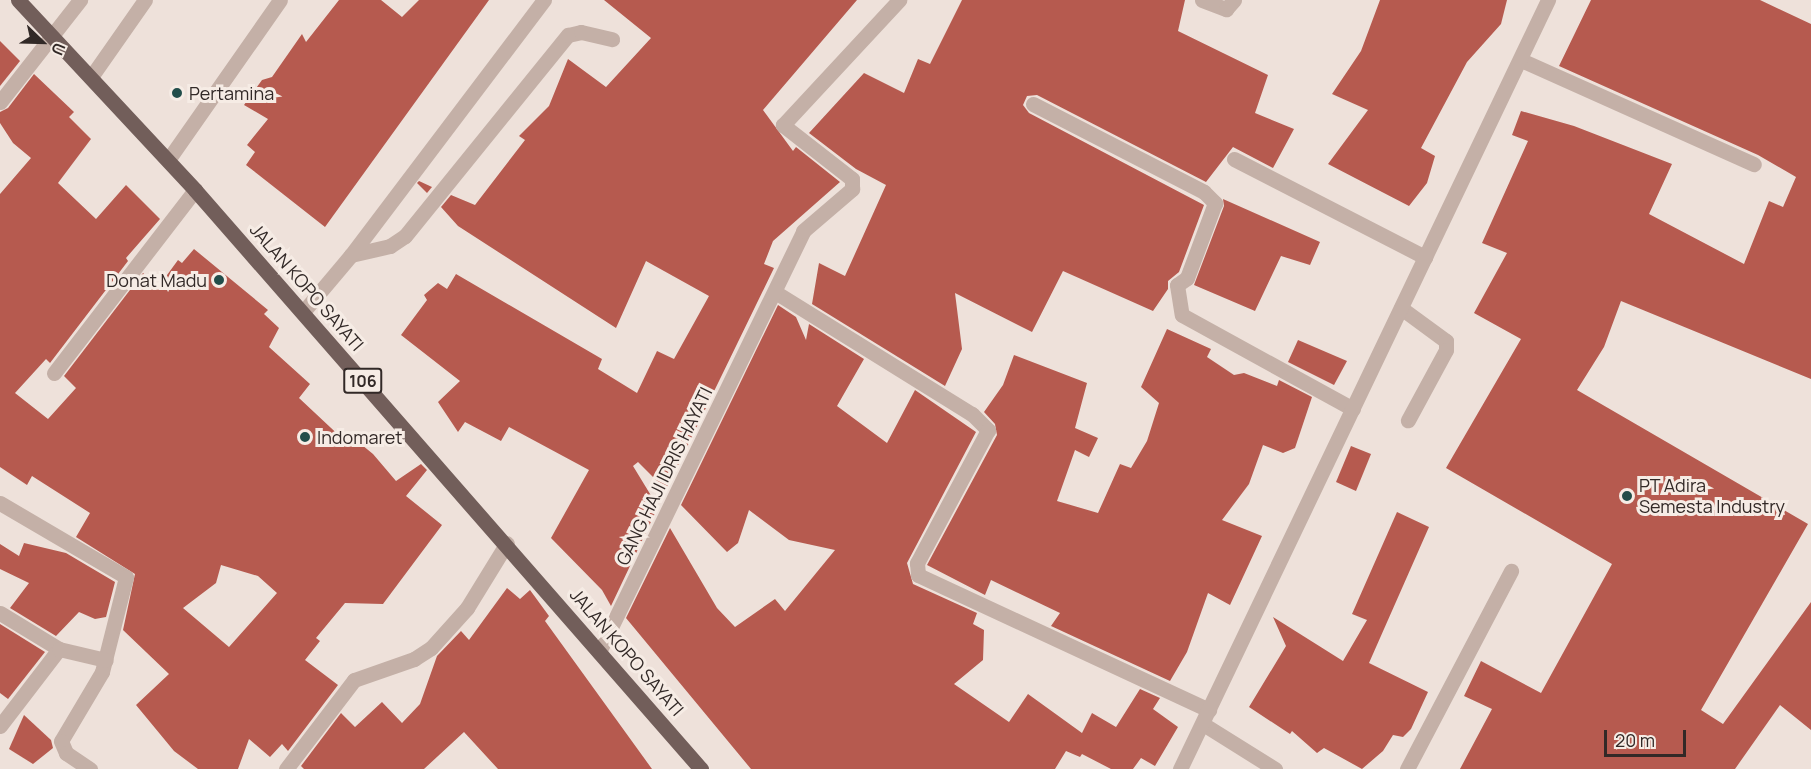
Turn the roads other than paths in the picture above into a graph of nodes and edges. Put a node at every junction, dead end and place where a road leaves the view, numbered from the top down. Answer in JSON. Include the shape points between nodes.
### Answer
{"nodes":[{"id":1,"x":18,"y":0,"type":"edge"},
{"id":2,"x":80,"y":0,"type":"edge"},
{"id":3,"x":145,"y":0,"type":"edge"},
{"id":4,"x":280,"y":0,"type":"edge"},
{"id":5,"x":544,"y":0,"type":"edge"},
{"id":6,"x":899,"y":0,"type":"edge"},
{"id":7,"x":1202,"y":0,"type":"edge"},
{"id":8,"x":1234,"y":0,"type":"edge"},
{"id":9,"x":1548,"y":0,"type":"edge"},
{"id":10,"x":52,"y":36,"type":"junction"},
{"id":11,"x":612,"y":39,"type":"dead end"},
{"id":12,"x":1521,"y":60,"type":"junction"},
{"id":13,"x":91,"y":77,"type":"junction"},
{"id":14,"x":0,"y":102,"type":"edge"},
{"id":15,"x":1034,"y":104,"type":"dead end"},
{"id":16,"x":1234,"y":159,"type":"dead end"},
{"id":17,"x":168,"y":160,"type":"junction"},
{"id":18,"x":1754,"y":164,"type":"dead end"},
{"id":19,"x":195,"y":190,"type":"junction"},
{"id":20,"x":351,"y":255,"type":"junction"},
{"id":21,"x":1425,"y":257,"type":"junction"},
{"id":22,"x":775,"y":292,"type":"junction"},
{"id":23,"x":1401,"y":308,"type":"junction"},
{"id":24,"x":303,"y":312,"type":"junction"},
{"id":25,"x":54,"y":373,"type":"dead end"},
{"id":26,"x":1353,"y":409,"type":"junction"},
{"id":27,"x":1408,"y":420,"type":"dead end"},
{"id":28,"x":0,"y":503,"type":"edge"},
{"id":29,"x":507,"y":543,"type":"junction"},
{"id":30,"x":1511,"y":571,"type":"dead end"},
{"id":31,"x":0,"y":613,"type":"edge"},
{"id":32,"x":59,"y":649,"type":"junction"},
{"id":33,"x":599,"y":652,"type":"junction"},
{"id":34,"x":106,"y":660,"type":"junction"},
{"id":35,"x":1206,"y":717,"type":"junction"},
{"id":36,"x":0,"y":726,"type":"edge"},
{"id":37,"x":698,"y":768,"type":"edge"},
{"id":38,"x":90,"y":769,"type":"edge"},
{"id":39,"x":286,"y":769,"type":"edge"},
{"id":40,"x":1180,"y":769,"type":"edge"},
{"id":41,"x":1275,"y":769,"type":"edge"},
{"id":42,"x":1407,"y":769,"type":"edge"}],
"edges":[{"from":1,"to":10,"type":"main road","name":"JALAN KOPO SAYATI","number":"106"},
{"from":2,"to":10,"type":"street"},
{"from":3,"to":13,"type":"street"},
{"from":4,"to":17,"type":"street"},
{"from":5,"to":20,"type":"street"},
{"from":6,"to":22,"type":"street","name":"GANG HAJI IDRIS HAYATI","via":[[783,125],[854,184],[803,231]]},
{"from":7,"to":8,"type":"street","via":[[1226,9]]},
{"from":9,"to":12,"type":"street"},
{"from":10,"to":13,"type":"main road","name":"JALAN KOPO SAYATI","number":"106"},
{"from":10,"to":14,"type":"street"},
{"from":11,"to":20,"type":"street","via":[[581,32],[568,35],[405,236],[390,246]]},
{"from":12,"to":18,"type":"street"},
{"from":12,"to":21,"type":"street"},
{"from":13,"to":17,"type":"main road","name":"JALAN KOPO SAYATI","number":"106"},
{"from":15,"to":26,"type":"street","via":[[1204,192],[1215,203],[1186,278],[1177,285],[1182,315]]},
{"from":16,"to":21,"type":"street"},
{"from":17,"to":19,"type":"main road","name":"JALAN KOPO SAYATI","number":"106"},
{"from":19,"to":24,"type":"main road","name":"JALAN KOPO SAYATI","number":"106"},
{"from":19,"to":25,"type":"street"},
{"from":20,"to":24,"type":"street"},
{"from":21,"to":23,"type":"street"},
{"from":22,"to":33,"type":"street","name":"GANG HAJI IDRIS HAYATI"},
{"from":22,"to":35,"type":"street","via":[[972,414],[988,430],[917,563],[918,575]]},
{"from":23,"to":26,"type":"street"},
{"from":23,"to":27,"type":"street","via":[[1446,341],[1446,350]]},
{"from":24,"to":29,"type":"main road","name":"JALAN KOPO SAYATI","number":"106"},
{"from":26,"to":35,"type":"street"},
{"from":28,"to":34,"type":"street","via":[[126,577]]},
{"from":29,"to":33,"type":"main road","name":"JALAN KOPO SAYATI","number":"106"},
{"from":29,"to":39,"type":"street","via":[[467,608],[430,648],[414,659],[354,680]]},
{"from":30,"to":42,"type":"street"},
{"from":31,"to":32,"type":"street"},
{"from":32,"to":34,"type":"street"},
{"from":32,"to":36,"type":"street"},
{"from":33,"to":37,"type":"main road","name":"JALAN KOPO SAYATI","number":"106"},
{"from":34,"to":38,"type":"street","via":[[91,694],[61,741],[66,753]]},
{"from":35,"to":40,"type":"street"},
{"from":35,"to":41,"type":"street"}]}
